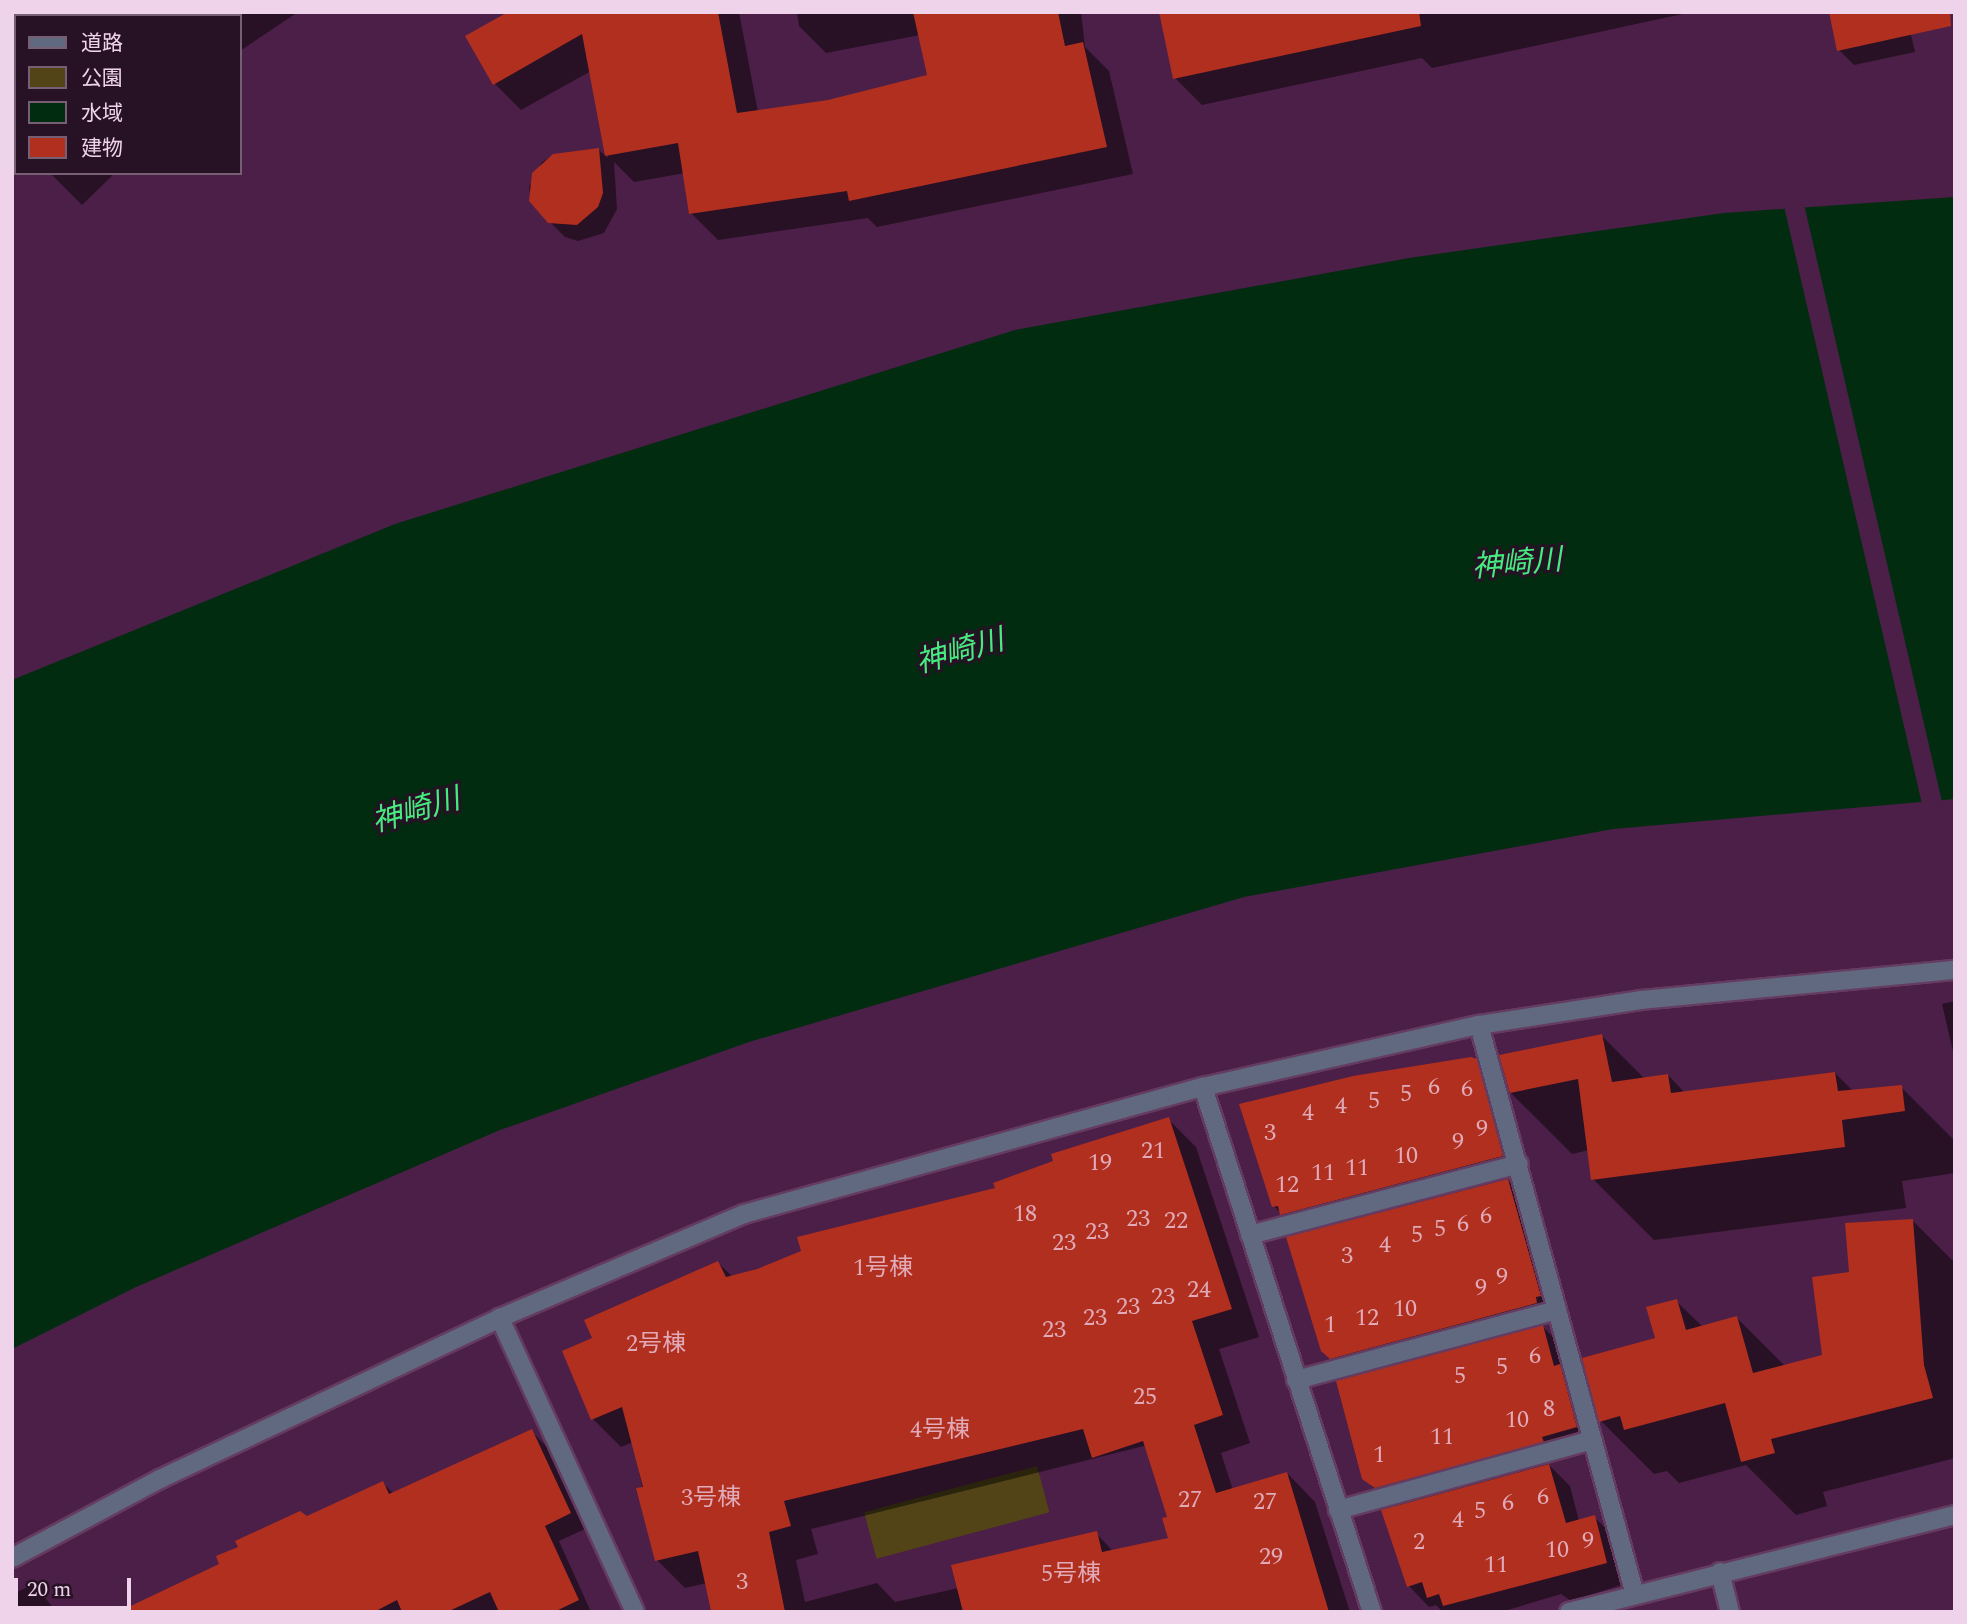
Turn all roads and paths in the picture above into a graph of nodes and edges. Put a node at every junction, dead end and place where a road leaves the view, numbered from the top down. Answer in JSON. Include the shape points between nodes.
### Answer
{"nodes":[{"id":1,"x":1955,"y":970,"type":"edge"},
{"id":2,"x":1479,"y":1025,"type":"junction"},
{"id":3,"x":1203,"y":1087,"type":"junction"},
{"id":4,"x":1519,"y":1164,"type":"junction"},
{"id":5,"x":1250,"y":1235,"type":"junction"},
{"id":6,"x":1557,"y":1310,"type":"junction"},
{"id":7,"x":500,"y":1318,"type":"junction"},
{"id":8,"x":1296,"y":1380,"type":"junction"},
{"id":9,"x":1592,"y":1440,"type":"junction"},
{"id":10,"x":1338,"y":1510,"type":"junction"},
{"id":11,"x":1955,"y":1514,"type":"edge"},
{"id":12,"x":12,"y":1558,"type":"edge"},
{"id":13,"x":1720,"y":1572,"type":"junction"},
{"id":14,"x":1635,"y":1595,"type":"junction"},
{"id":15,"x":635,"y":1612,"type":"edge"},
{"id":16,"x":1372,"y":1612,"type":"edge"},
{"id":17,"x":1569,"y":1612,"type":"edge"},
{"id":18,"x":1730,"y":1612,"type":"edge"}],
"edges":[{"from":1,"to":2,"type":"street","via":[[1641,1000]]},
{"from":2,"to":3,"type":"street"},
{"from":2,"to":4,"type":"street"},
{"from":3,"to":5,"type":"street"},
{"from":3,"to":7,"type":"street","via":[[744,1214]]},
{"from":4,"to":5,"type":"street"},
{"from":4,"to":6,"type":"street"},
{"from":5,"to":8,"type":"street"},
{"from":6,"to":8,"type":"street"},
{"from":6,"to":9,"type":"street"},
{"from":7,"to":12,"type":"street","via":[[197,1461]]},
{"from":7,"to":15,"type":"street"},
{"from":8,"to":10,"type":"street"},
{"from":9,"to":10,"type":"street"},
{"from":9,"to":14,"type":"street"},
{"from":10,"to":16,"type":"street"},
{"from":11,"to":13,"type":"street"},
{"from":13,"to":14,"type":"street"},
{"from":13,"to":18,"type":"street"},
{"from":14,"to":17,"type":"street"}]}
